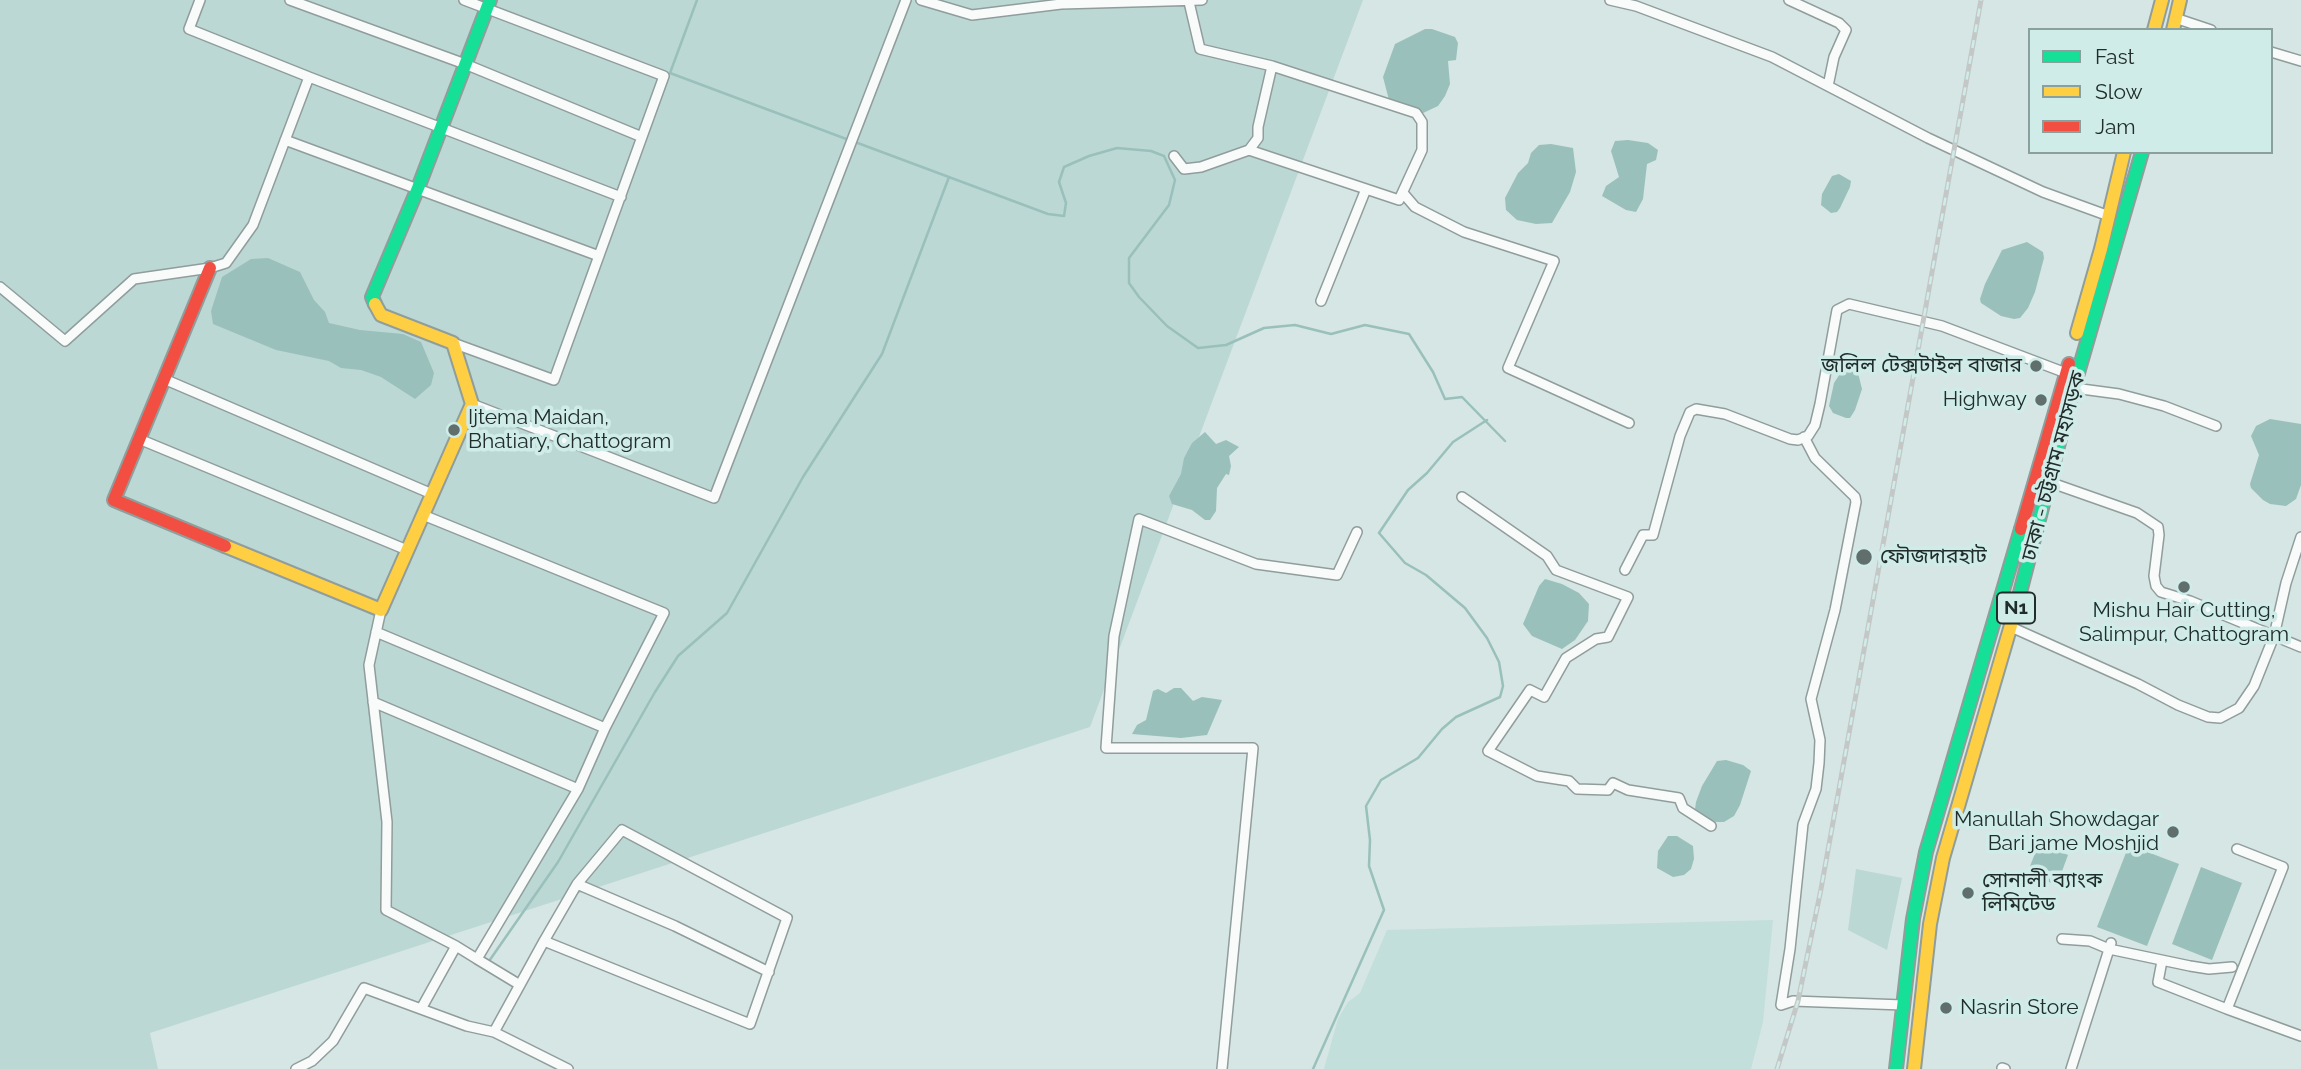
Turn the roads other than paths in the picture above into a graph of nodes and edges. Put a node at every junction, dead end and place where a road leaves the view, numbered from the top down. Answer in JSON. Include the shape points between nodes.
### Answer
{"nodes":[{"id":1,"x":200,"y":0,"type":"edge"},
{"id":2,"x":290,"y":0,"type":"edge"},
{"id":3,"x":464,"y":0,"type":"edge"},
{"id":4,"x":906,"y":0,"type":"edge"},
{"id":5,"x":921,"y":0,"type":"edge"},
{"id":6,"x":1202,"y":0,"type":"edge"},
{"id":7,"x":1610,"y":0,"type":"edge"},
{"id":8,"x":1789,"y":0,"type":"edge"},
{"id":9,"x":2162,"y":0,"type":"edge"},
{"id":10,"x":2180,"y":0,"type":"edge"},
{"id":11,"x":1061,"y":2,"type":"edge"},
{"id":12,"x":1189,"y":2,"type":"junction"},
{"id":13,"x":488,"y":4,"type":"edge"},
{"id":14,"x":1804,"y":4,"type":"edge"},
{"id":15,"x":2174,"y":24,"type":"edge"},
{"id":16,"x":2155,"y":28,"type":"edge"},
{"id":17,"x":2199,"y":28,"type":"edge"},
{"id":18,"x":2273,"y":53,"type":"edge"},
{"id":19,"x":2301,"y":61,"type":"edge"},
{"id":20,"x":465,"y":64,"type":"junction"},
{"id":21,"x":1272,"y":66,"type":"junction"},
{"id":22,"x":309,"y":77,"type":"junction"},
{"id":23,"x":1828,"y":86,"type":"junction"},
{"id":24,"x":441,"y":128,"type":"junction"},
{"id":25,"x":642,"y":137,"type":"junction"},
{"id":26,"x":285,"y":140,"type":"junction"},
{"id":27,"x":1249,"y":150,"type":"junction"},
{"id":28,"x":2123,"y":154,"type":"edge"},
{"id":29,"x":2141,"y":154,"type":"edge"},
{"id":30,"x":1174,"y":156,"type":"dead end"},
{"id":31,"x":418,"y":188,"type":"junction"},
{"id":32,"x":1366,"y":189,"type":"junction"},
{"id":33,"x":1403,"y":193,"type":"junction"},
{"id":34,"x":621,"y":197,"type":"junction"},
{"id":35,"x":2109,"y":216,"type":"junction"},
{"id":36,"x":599,"y":256,"type":"junction"},
{"id":37,"x":210,"y":268,"type":"junction"},
{"id":38,"x":0,"y":287,"type":"edge"},
{"id":39,"x":1321,"y":301,"type":"dead end"},
{"id":40,"x":453,"y":343,"type":"junction"},
{"id":41,"x":2066,"y":373,"type":"junction"},
{"id":42,"x":164,"y":379,"type":"junction"},
{"id":43,"x":2074,"y":388,"type":"junction"},
{"id":44,"x":472,"y":404,"type":"junction"},
{"id":45,"x":1629,"y":423,"type":"dead end"},
{"id":46,"x":2216,"y":426,"type":"dead end"},
{"id":47,"x":1804,"y":438,"type":"junction"},
{"id":48,"x":139,"y":439,"type":"junction"},
{"id":49,"x":2049,"y":482,"type":"junction"},
{"id":50,"x":432,"y":494,"type":"junction"},
{"id":51,"x":1462,"y":497,"type":"dead end"},
{"id":52,"x":423,"y":514,"type":"junction"},
{"id":53,"x":1357,"y":532,"type":"dead end"},
{"id":54,"x":2301,"y":537,"type":"edge"},
{"id":55,"x":407,"y":550,"type":"junction"},
{"id":56,"x":1625,"y":570,"type":"dead end"},
{"id":57,"x":381,"y":610,"type":"junction"},
{"id":58,"x":2011,"y":627,"type":"junction"},
{"id":59,"x":376,"y":632,"type":"junction"},
{"id":60,"x":2274,"y":636,"type":"junction"},
{"id":61,"x":2005,"y":646,"type":"junction"},
{"id":62,"x":2301,"y":648,"type":"edge"},
{"id":63,"x":373,"y":702,"type":"junction"},
{"id":64,"x":605,"y":728,"type":"junction"},
{"id":65,"x":578,"y":789,"type":"junction"},
{"id":66,"x":1711,"y":826,"type":"dead end"},
{"id":67,"x":2237,"y":849,"type":"dead end"},
{"id":68,"x":1926,"y":852,"type":"junction"},
{"id":69,"x":577,"y":884,"type":"junction"},
{"id":70,"x":2062,"y":939,"type":"dead end"},
{"id":71,"x":544,"y":941,"type":"junction"},
{"id":72,"x":456,"y":946,"type":"junction"},
{"id":73,"x":2110,"y":946,"type":"junction"},
{"id":74,"x":477,"y":959,"type":"junction"},
{"id":75,"x":2162,"y":961,"type":"junction"},
{"id":76,"x":2232,"y":967,"type":"dead end"},
{"id":77,"x":769,"y":972,"type":"junction"},
{"id":78,"x":520,"y":985,"type":"junction"},
{"id":79,"x":1903,"y":1005,"type":"junction"},
{"id":80,"x":421,"y":1009,"type":"junction"},
{"id":81,"x":2228,"y":1009,"type":"junction"},
{"id":82,"x":494,"y":1032,"type":"junction"},
{"id":83,"x":2301,"y":1036,"type":"edge"},
{"id":84,"x":296,"y":1069,"type":"edge"},
{"id":85,"x":568,"y":1069,"type":"edge"},
{"id":86,"x":1222,"y":1069,"type":"edge"},
{"id":87,"x":1896,"y":1069,"type":"edge"},
{"id":88,"x":1914,"y":1069,"type":"edge"},
{"id":89,"x":2071,"y":1069,"type":"edge"}],
"edges":[{"from":1,"to":22,"type":"street","via":[[189,29]]},
{"from":2,"to":20,"type":"street"},
{"from":3,"to":13,"type":"street"},
{"from":4,"to":44,"type":"street","via":[[714,498]]},
{"from":5,"to":11,"type":"street","via":[[972,15]]},
{"from":6,"to":12,"type":"street"},
{"from":7,"to":23,"type":"street","via":[[1772,57]]},
{"from":8,"to":14,"type":"street"},
{"from":9,"to":16,"type":"main road"},
{"from":10,"to":15,"type":"main road"},
{"from":11,"to":12,"type":"street"},
{"from":12,"to":21,"type":"street","via":[[1200,49]]},
{"from":13,"to":20,"type":"main road"},
{"from":13,"to":25,"type":"street","via":[[664,76]]},
{"from":14,"to":23,"type":"street","via":[[1846,30]]},
{"from":15,"to":17,"type":"street"},
{"from":18,"to":19,"type":"street"},
{"from":20,"to":24,"type":"main road"},
{"from":20,"to":25,"type":"street"},
{"from":21,"to":27,"type":"street","via":[[1258,138]]},
{"from":21,"to":33,"type":"street","via":[[1416,113],[1422,122],[1422,150]]},
{"from":22,"to":24,"type":"street"},
{"from":22,"to":26,"type":"street"},
{"from":23,"to":35,"type":"street","via":[[2043,192]]},
{"from":24,"to":31,"type":"main road"},
{"from":24,"to":34,"type":"street"},
{"from":25,"to":34,"type":"street"},
{"from":26,"to":31,"type":"street"},
{"from":26,"to":37,"type":"street","via":[[253,225],[226,263]]},
{"from":27,"to":30,"type":"street","via":[[1184,169]]},
{"from":27,"to":32,"type":"street"},
{"from":28,"to":35,"type":"main road","name":"ঢাকা - চট্টগ্রাম মহাসড়ক","number":"N1"},
{"from":29,"to":43,"type":"main road","name":"ঢাকা - চট্টগ্রাম মহাসড়ক","number":"N1"},
{"from":31,"to":36,"type":"street"},
{"from":31,"to":40,"type":"main road","via":[[372,297],[382,315]]},
{"from":32,"to":33,"type":"street","via":[[1399,200]]},
{"from":32,"to":39,"type":"street"},
{"from":33,"to":45,"type":"street","via":[[1415,207],[1464,232],[1554,261],[1508,368]]},
{"from":34,"to":36,"type":"street"},
{"from":35,"to":41,"type":"main road","name":"ঢাকা - চট্টগ্রাম মহাসড়ক","number":"N1"},
{"from":36,"to":40,"type":"street","via":[[554,380]]},
{"from":37,"to":38,"type":"street","via":[[134,279],[65,341]]},
{"from":37,"to":42,"type":"main road"},
{"from":40,"to":44,"type":"main road"},
{"from":41,"to":47,"type":"street","via":[[1942,326],[1849,304],[1838,310],[1821,404],[1815,425]]},
{"from":41,"to":68,"type":"main road","name":"ঢাকা - চট্টগ্রাম মহাসড়ক","number":"N1"},
{"from":42,"to":48,"type":"main road"},
{"from":42,"to":50,"type":"street"},
{"from":43,"to":46,"type":"street","via":[[2164,406]]},
{"from":43,"to":49,"type":"main road","name":"ঢাকা - চট্টগ্রাম মহাসড়ক","number":"N1"},
{"from":44,"to":50,"type":"main road"},
{"from":47,"to":56,"type":"street","via":[[1778,435],[1707,410],[1690,412],[1653,535],[1643,536]]},
{"from":47,"to":79,"type":"street","via":[[1815,458],[1856,502],[1835,610],[1811,699],[1820,740],[1819,763],[1804,824],[1781,1005],[1793,1001]]},
{"from":48,"to":55,"type":"street"},
{"from":48,"to":57,"type":"main road","via":[[114,500]]},
{"from":49,"to":58,"type":"main road","name":"ঢাকা - চট্টগ্রাম মহাসড়ক","number":"N1"},
{"from":49,"to":60,"type":"street","via":[[2137,513],[2158,527],[2154,576],[2161,592]]},
{"from":50,"to":52,"type":"main road"},
{"from":51,"to":66,"type":"street","via":[[1547,556],[1556,570],[1628,597],[1608,637],[1596,639],[1566,659],[1544,696],[1530,690],[1488,751],[1537,776],[1569,781],[1577,789],[1608,790],[1613,783],[1628,790],[1679,798],[1683,808]]},
{"from":52,"to":55,"type":"main road"},
{"from":52,"to":64,"type":"street","via":[[664,613]]},
{"from":53,"to":86,"type":"street","via":[[1337,575],[1256,564],[1139,519],[1114,636],[1106,748],[1253,748]]},
{"from":54,"to":60,"type":"street"},
{"from":55,"to":57,"type":"main road"},
{"from":57,"to":59,"type":"street"},
{"from":58,"to":60,"type":"street","via":[[2178,705],[2220,718],[2246,700]]},
{"from":58,"to":61,"type":"main road","name":"ঢাকা - চট্টগ্রাম মহাসড়ক","number":"N1"},
{"from":59,"to":63,"type":"street","via":[[369,665]]},
{"from":59,"to":64,"type":"street"},
{"from":60,"to":62,"type":"street"},
{"from":61,"to":68,"type":"main road","via":[[1989,678],[1945,813]]},
{"from":61,"to":88,"type":"main road","name":"ঢাকা - চট্টগ্রাম মহাসড়ক","number":"N1","via":[[1943,860],[1930,924]]},
{"from":63,"to":65,"type":"street"},
{"from":63,"to":72,"type":"street","via":[[387,822],[386,910]]},
{"from":64,"to":65,"type":"street"},
{"from":65,"to":74,"type":"street"},
{"from":67,"to":81,"type":"street","via":[[2283,867]]},
{"from":68,"to":79,"type":"main road","name":"ঢাকা - চট্টগ্রাম মহাসড়ক","number":"N1"},
{"from":69,"to":71,"type":"street"},
{"from":69,"to":77,"type":"street"},
{"from":69,"to":77,"type":"street","via":[[622,830],[787,918]]},
{"from":70,"to":73,"type":"street"},
{"from":71,"to":77,"type":"street","via":[[750,1024]]},
{"from":71,"to":78,"type":"street"},
{"from":72,"to":74,"type":"street"},
{"from":72,"to":80,"type":"street"},
{"from":73,"to":75,"type":"street"},
{"from":73,"to":89,"type":"street"},
{"from":74,"to":78,"type":"street"},
{"from":75,"to":76,"type":"street","via":[[2209,969]]},
{"from":75,"to":81,"type":"street","via":[[2158,982]]},
{"from":78,"to":82,"type":"street"},
{"from":79,"to":87,"type":"main road","name":"ঢাকা - চট্টগ্রাম মহাসড়ক","number":"N1"},
{"from":80,"to":82,"type":"street"},
{"from":80,"to":84,"type":"street","via":[[364,988],[333,1041]]},
{"from":81,"to":83,"type":"street"},
{"from":82,"to":85,"type":"street"}]}
